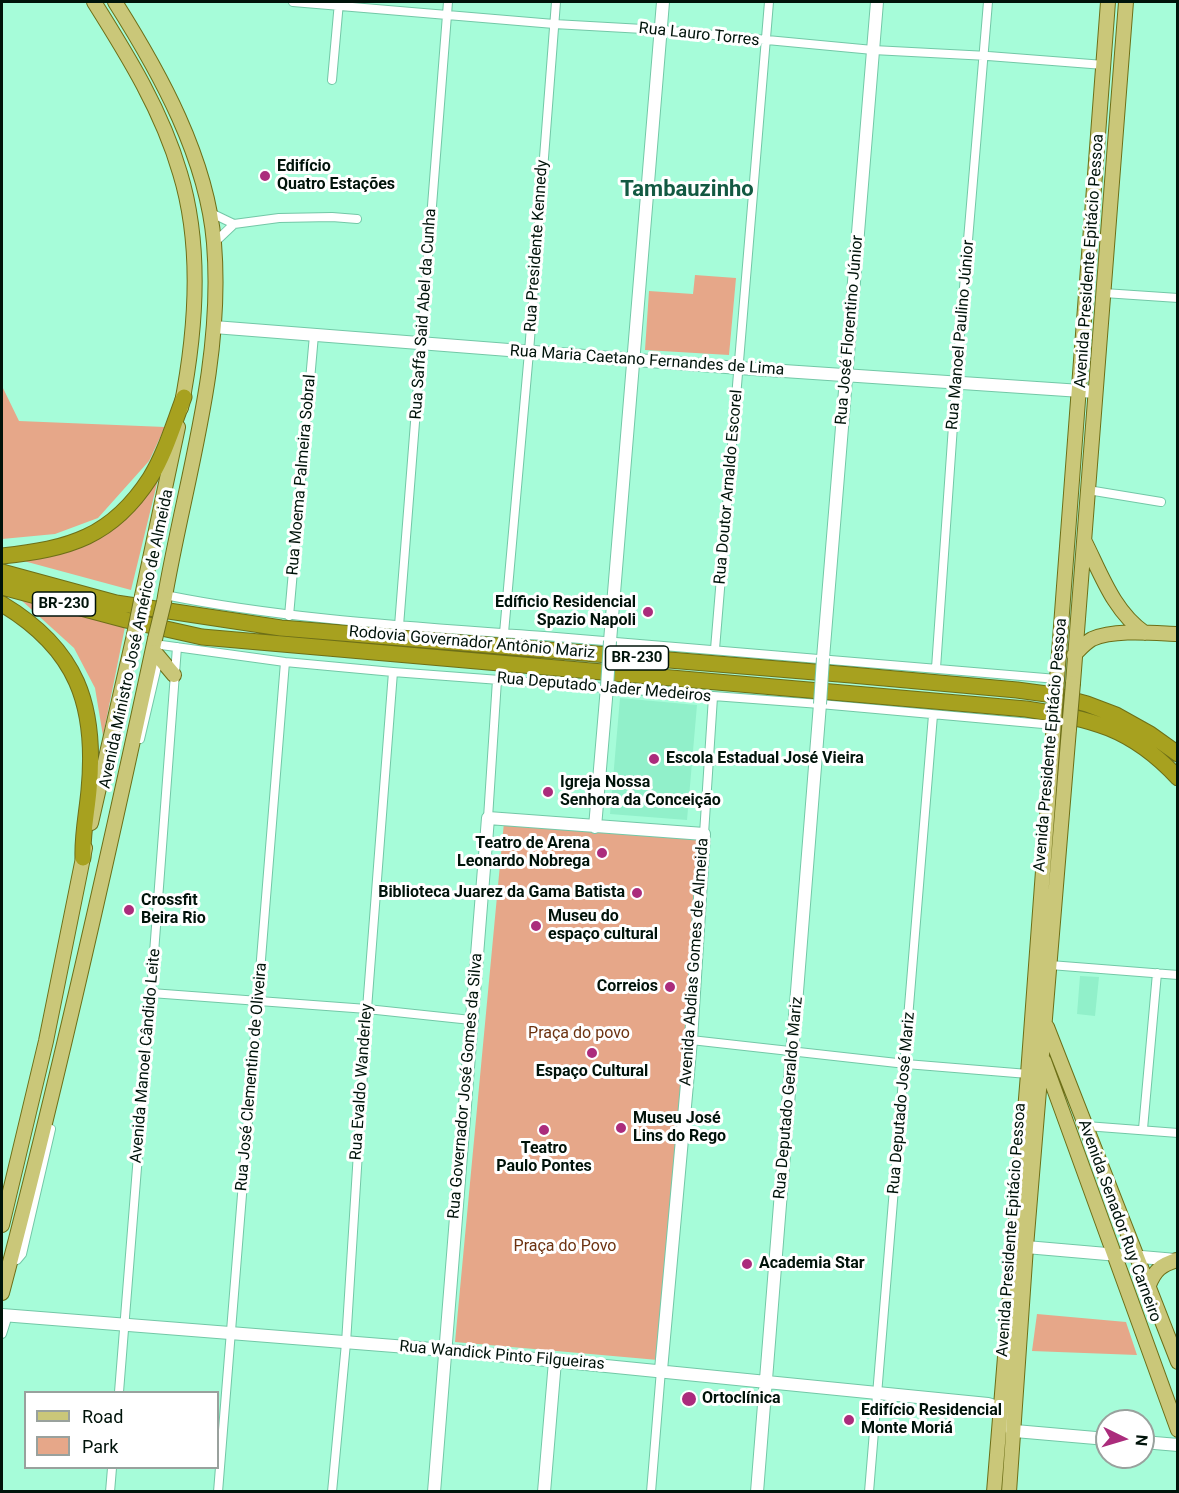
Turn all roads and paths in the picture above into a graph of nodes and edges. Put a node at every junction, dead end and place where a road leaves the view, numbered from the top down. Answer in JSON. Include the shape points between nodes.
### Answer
{"nodes":[{"id":1,"x":94,"y":2,"type":"edge"},
{"id":2,"x":115,"y":2,"type":"edge"},
{"id":3,"x":293,"y":2,"type":"edge"},
{"id":4,"x":448,"y":2,"type":"edge"},
{"id":5,"x":556,"y":2,"type":"edge"},
{"id":6,"x":663,"y":2,"type":"edge"},
{"id":7,"x":769,"y":2,"type":"edge"},
{"id":8,"x":877,"y":2,"type":"edge"},
{"id":9,"x":988,"y":2,"type":"edge"},
{"id":10,"x":1108,"y":2,"type":"edge"},
{"id":11,"x":1126,"y":2,"type":"edge"},
{"id":12,"x":339,"y":4,"type":"edge"},
{"id":13,"x":447,"y":14,"type":"junction"},
{"id":14,"x":554,"y":24,"type":"junction"},
{"id":15,"x":661,"y":30,"type":"junction"},
{"id":16,"x":766,"y":42,"type":"junction"},
{"id":17,"x":873,"y":50,"type":"junction"},
{"id":18,"x":984,"y":56,"type":"junction"},
{"id":19,"x":1104,"y":65,"type":"junction"},
{"id":20,"x":332,"y":80,"type":"dead end"},
{"id":21,"x":209,"y":212,"type":"junction"},
{"id":22,"x":357,"y":219,"type":"dead end"},
{"id":23,"x":234,"y":224,"type":"junction"},
{"id":24,"x":214,"y":243,"type":"junction"},
{"id":25,"x":1104,"y":293,"type":"junction"},
{"id":26,"x":1178,"y":298,"type":"edge"},
{"id":27,"x":214,"y":327,"type":"junction"},
{"id":28,"x":314,"y":334,"type":"junction"},
{"id":29,"x":422,"y":343,"type":"junction"},
{"id":30,"x":529,"y":352,"type":"junction"},
{"id":31,"x":634,"y":360,"type":"junction"},
{"id":32,"x":739,"y":368,"type":"junction"},
{"id":33,"x":846,"y":375,"type":"junction"},
{"id":34,"x":956,"y":383,"type":"junction"},
{"id":35,"x":1080,"y":391,"type":"junction"},
{"id":36,"x":1096,"y":392,"type":"junction"},
{"id":37,"x":184,"y":397,"type":"junction"},
{"id":38,"x":1088,"y":490,"type":"junction"},
{"id":39,"x":1161,"y":502,"type":"dead end"},
{"id":40,"x":1084,"y":540,"type":"junction"},
{"id":41,"x":2,"y":556,"type":"edge"},
{"id":42,"x":2,"y":572,"type":"edge"},
{"id":43,"x":2,"y":587,"type":"edge"},
{"id":44,"x":164,"y":598,"type":"junction"},
{"id":45,"x":2,"y":604,"type":"edge"},
{"id":46,"x":289,"y":616,"type":"junction"},
{"id":47,"x":399,"y":626,"type":"junction"},
{"id":48,"x":504,"y":633,"type":"junction"},
{"id":49,"x":1145,"y":633,"type":"junction"},
{"id":50,"x":1178,"y":634,"type":"edge"},
{"id":51,"x":610,"y":641,"type":"junction"},
{"id":52,"x":177,"y":647,"type":"junction"},
{"id":53,"x":156,"y":648,"type":"junction"},
{"id":54,"x":715,"y":649,"type":"junction"},
{"id":55,"x":1074,"y":655,"type":"junction"},
{"id":56,"x":823,"y":658,"type":"junction"},
{"id":57,"x":285,"y":662,"type":"junction"},
{"id":58,"x":936,"y":668,"type":"junction"},
{"id":59,"x":393,"y":672,"type":"junction"},
{"id":60,"x":174,"y":675,"type":"junction"},
{"id":61,"x":1057,"y":679,"type":"junction"},
{"id":62,"x":497,"y":680,"type":"junction"},
{"id":63,"x":607,"y":687,"type":"junction"},
{"id":64,"x":713,"y":697,"type":"junction"},
{"id":65,"x":820,"y":704,"type":"junction"},
{"id":66,"x":933,"y":715,"type":"junction"},
{"id":67,"x":1054,"y":723,"type":"junction"},
{"id":68,"x":1178,"y":754,"type":"edge"},
{"id":69,"x":1178,"y":778,"type":"edge"},
{"id":70,"x":488,"y":818,"type":"junction"},
{"id":71,"x":595,"y":827,"type":"junction"},
{"id":72,"x":704,"y":834,"type":"junction"},
{"id":73,"x":83,"y":858,"type":"junction"},
{"id":74,"x":1050,"y":965,"type":"junction"},
{"id":75,"x":1157,"y":973,"type":"junction"},
{"id":76,"x":1178,"y":975,"type":"edge"},
{"id":77,"x":151,"y":993,"type":"junction"},
{"id":78,"x":259,"y":1001,"type":"junction"},
{"id":79,"x":367,"y":1009,"type":"junction"},
{"id":80,"x":471,"y":1020,"type":"junction"},
{"id":81,"x":1045,"y":1022,"type":"junction"},
{"id":82,"x":47,"y":1036,"type":"junction"},
{"id":83,"x":1031,"y":1038,"type":"junction"},
{"id":84,"x":691,"y":1040,"type":"junction"},
{"id":85,"x":64,"y":1041,"type":"junction"},
{"id":86,"x":793,"y":1051,"type":"junction"},
{"id":87,"x":1042,"y":1057,"type":"junction"},
{"id":88,"x":906,"y":1064,"type":"junction"},
{"id":89,"x":1028,"y":1074,"type":"junction"},
{"id":90,"x":1086,"y":1126,"type":"junction"},
{"id":91,"x":1143,"y":1129,"type":"junction"},
{"id":92,"x":1178,"y":1133,"type":"edge"},
{"id":93,"x":2,"y":1225,"type":"edge"},
{"id":94,"x":1026,"y":1247,"type":"junction"},
{"id":95,"x":1114,"y":1255,"type":"junction"},
{"id":96,"x":1138,"y":1257,"type":"junction"},
{"id":97,"x":1177,"y":1260,"type":"edge"},
{"id":98,"x":10,"y":1262,"type":"junction"},
{"id":99,"x":1149,"y":1286,"type":"junction"},
{"id":100,"x":2,"y":1293,"type":"edge"},
{"id":101,"x":5,"y":1315,"type":"edge"},
{"id":102,"x":124,"y":1325,"type":"junction"},
{"id":103,"x":231,"y":1333,"type":"junction"},
{"id":104,"x":2,"y":1334,"type":"edge"},
{"id":105,"x":346,"y":1343,"type":"junction"},
{"id":106,"x":445,"y":1350,"type":"junction"},
{"id":107,"x":555,"y":1361,"type":"junction"},
{"id":108,"x":1178,"y":1362,"type":"edge"},
{"id":109,"x":661,"y":1370,"type":"junction"},
{"id":110,"x":765,"y":1381,"type":"junction"},
{"id":111,"x":118,"y":1391,"type":"edge"},
{"id":112,"x":877,"y":1392,"type":"junction"},
{"id":113,"x":1016,"y":1399,"type":"junction"},
{"id":114,"x":1001,"y":1403,"type":"junction"},
{"id":115,"x":1178,"y":1430,"type":"edge"},
{"id":116,"x":1015,"y":1431,"type":"junction"},
{"id":117,"x":1095,"y":1438,"type":"edge"},
{"id":118,"x":1155,"y":1443,"type":"edge"},
{"id":119,"x":1178,"y":1444,"type":"edge"},
{"id":120,"x":112,"y":1469,"type":"edge"},
{"id":121,"x":110,"y":1491,"type":"edge"},
{"id":122,"x":218,"y":1491,"type":"edge"},
{"id":123,"x":332,"y":1491,"type":"edge"},
{"id":124,"x":434,"y":1491,"type":"edge"},
{"id":125,"x":544,"y":1491,"type":"edge"},
{"id":126,"x":651,"y":1491,"type":"edge"},
{"id":127,"x":757,"y":1491,"type":"edge"},
{"id":128,"x":869,"y":1491,"type":"edge"},
{"id":129,"x":994,"y":1491,"type":"edge"},
{"id":130,"x":1009,"y":1491,"type":"edge"}],
"edges":[{"from":1,"to":37,"type":"main road","name":"Avenida Ministro José Américo de Almeida","via":[[149,96],[180,174],[195,283]]},
{"from":2,"to":21,"type":"main road","name":"Avenida Ministro José Américo de Almeida","via":[[144,46],[173,106],[200,175]]},
{"from":3,"to":12,"type":"street","name":"Rua Lauro Torres"},
{"from":4,"to":13,"type":"street","name":"Rua Saffa Said Abel da Cunha"},
{"from":5,"to":14,"type":"street","name":"Rua Presidente Kennedy"},
{"from":6,"to":15,"type":"street"},
{"from":7,"to":16,"type":"street","name":"Rua Doutor Arnaldo Escorel"},
{"from":8,"to":17,"type":"street","name":"Rua José Florentino Júnior"},
{"from":9,"to":18,"type":"street","name":"Rua Manoel Paulino Júnior"},
{"from":10,"to":19,"type":"main road","name":"Avenida Presidente Epitácio Pessoa"},
{"from":11,"to":25,"type":"main road","name":"Avenida Presidente Epitácio Pessoa"},
{"from":12,"to":13,"type":"street","name":"Rua Lauro Torres"},
{"from":12,"to":20,"type":"street"},
{"from":13,"to":14,"type":"street","name":"Rua Lauro Torres"},
{"from":13,"to":29,"type":"street","name":"Rua Saffa Said Abel da Cunha"},
{"from":14,"to":15,"type":"street","name":"Rua Lauro Torres"},
{"from":14,"to":30,"type":"street","name":"Rua Presidente Kennedy"},
{"from":15,"to":16,"type":"street","name":"Rua Lauro Torres"},
{"from":15,"to":31,"type":"street"},
{"from":16,"to":17,"type":"street","name":"Rua Lauro Torres"},
{"from":16,"to":32,"type":"street","name":"Rua Doutor Arnaldo Escorel"},
{"from":17,"to":18,"type":"street","name":"Rua Lauro Torres"},
{"from":17,"to":33,"type":"street","name":"Rua José Florentino Júnior"},
{"from":18,"to":19,"type":"street","name":"Rua Lauro Torres"},
{"from":18,"to":34,"type":"street","name":"Rua Manoel Paulino Júnior"},
{"from":19,"to":35,"type":"main road","name":"Avenida Presidente Epitácio Pessoa"},
{"from":21,"to":23,"type":"street"},
{"from":21,"to":24,"type":"main road","name":"Avenida Ministro José Américo de Almeida"},
{"from":22,"to":23,"type":"street","via":[[279,218]]},
{"from":23,"to":24,"type":"street"},
{"from":24,"to":27,"type":"main road","name":"Avenida Ministro José Américo de Almeida"},
{"from":25,"to":26,"type":"street"},
{"from":25,"to":36,"type":"main road","name":"Avenida Presidente Epitácio Pessoa"},
{"from":27,"to":28,"type":"street","name":"Rua Maria Caetano Fernandes de Lima"},
{"from":27,"to":44,"type":"main road","name":"Avenida Ministro José Américo de Almeida","via":[[195,451]]},
{"from":28,"to":29,"type":"street","name":"Rua Maria Caetano Fernandes de Lima"},
{"from":28,"to":46,"type":"street","name":"Rua Moema Palmeira Sobral"},
{"from":29,"to":30,"type":"street","name":"Rua Maria Caetano Fernandes de Lima"},
{"from":29,"to":47,"type":"street","name":"Rua Saffa Said Abel da Cunha"},
{"from":30,"to":31,"type":"street","name":"Rua Maria Caetano Fernandes de Lima"},
{"from":30,"to":48,"type":"street","name":"Rua Presidente Kennedy"},
{"from":31,"to":32,"type":"street","name":"Rua Maria Caetano Fernandes de Lima"},
{"from":31,"to":51,"type":"street"},
{"from":32,"to":33,"type":"street","name":"Rua Maria Caetano Fernandes de Lima"},
{"from":32,"to":54,"type":"street","name":"Rua Doutor Arnaldo Escorel"},
{"from":33,"to":34,"type":"street","name":"Rua Maria Caetano Fernandes de Lima"},
{"from":33,"to":56,"type":"street","name":"Rua José Florentino Júnior"},
{"from":34,"to":35,"type":"street","name":"Rua Maria Caetano Fernandes de Lima"},
{"from":34,"to":58,"type":"street","name":"Rua Manoel Paulino Júnior"},
{"from":35,"to":36,"type":"street","name":"Rua Maria Caetano Fernandes de Lima"},
{"from":35,"to":61,"type":"main road","name":"Avenida Presidente Epitácio Pessoa"},
{"from":36,"to":38,"type":"main road","name":"Avenida Presidente Epitácio Pessoa"},
{"from":37,"to":41,"type":"highway","via":[[151,476],[108,526],[55,548]]},
{"from":37,"to":73,"type":"main road","name":"Avenida Ministro José Américo de Almeida","bridge":true},
{"from":38,"to":39,"type":"street"},
{"from":38,"to":40,"type":"main road","name":"Avenida Presidente Epitácio Pessoa"},
{"from":40,"to":49,"type":"main road","via":[[1118,606]]},
{"from":40,"to":55,"type":"main road","name":"Avenida Presidente Epitácio Pessoa"},
{"from":42,"to":68,"type":"highway","name":"Rodovia Governador Antônio Mariz","number":"BR-230","via":[[116,603],[280,628],[1054,695],[1116,716]]},
{"from":43,"to":69,"type":"highway","name":"Rodovia Governador Antônio Mariz","number":"BR-230","via":[[212,638],[1026,709],[1093,721],[1115,730],[1140,744]]},
{"from":44,"to":46,"type":"street"},
{"from":44,"to":53,"type":"main road","name":"Avenida Ministro José Américo de Almeida","bridge":true},
{"from":45,"to":73,"type":"highway","via":[[55,647],[86,705],[91,761]]},
{"from":46,"to":47,"type":"street"},
{"from":47,"to":48,"type":"street"},
{"from":48,"to":51,"type":"street"},
{"from":49,"to":50,"type":"main road"},
{"from":49,"to":55,"type":"main road","via":[[1094,638]]},
{"from":51,"to":54,"type":"street"},
{"from":51,"to":63,"type":"street","bridge":true},
{"from":52,"to":53,"type":"street","name":"Rua Deputado Jader Medeiros"},
{"from":52,"to":57,"type":"street","name":"Rua Deputado Jader Medeiros"},
{"from":52,"to":60,"type":"street","name":"Avenida Manoel Cândido Leite"},
{"from":53,"to":60,"type":"main road"},
{"from":53,"to":85,"type":"main road","name":"Avenida Ministro José Américo de Almeida"},
{"from":53,"to":98,"type":"street","via":[[22,1254]]},
{"from":54,"to":56,"type":"street"},
{"from":55,"to":74,"type":"main road","name":"Avenida Presidente Epitácio Pessoa","bridge":true},
{"from":56,"to":58,"type":"street"},
{"from":56,"to":65,"type":"street","name":"Rua José Florentino Júnior","bridge":true},
{"from":57,"to":59,"type":"street","name":"Rua Deputado Jader Medeiros"},
{"from":57,"to":78,"type":"street","name":"Rua José Clementino de Oliveira"},
{"from":58,"to":61,"type":"street"},
{"from":59,"to":62,"type":"street","name":"Rua Deputado Jader Medeiros"},
{"from":59,"to":79,"type":"street","name":"Rua Evaldo Wanderley"},
{"from":60,"to":77,"type":"street","name":"Avenida Manoel Cândido Leite"},
{"from":61,"to":67,"type":"main road","name":"Avenida Presidente Epitácio Pessoa","bridge":true},
{"from":62,"to":63,"type":"street","name":"Rua Deputado Jader Medeiros"},
{"from":62,"to":70,"type":"street","name":"Rua Governador José Gomes da Silva"},
{"from":63,"to":64,"type":"street","name":"Rua Deputado Jader Medeiros"},
{"from":63,"to":71,"type":"street"},
{"from":64,"to":65,"type":"street","name":"Rua Deputado Jader Medeiros"},
{"from":64,"to":72,"type":"street","name":"Avenida Abdias Gomes de Almeida"},
{"from":65,"to":66,"type":"street","name":"Rua Deputado Jader Medeiros"},
{"from":65,"to":86,"type":"street","name":"Rua Deputado Geraldo Mariz"},
{"from":66,"to":67,"type":"street","name":"Rua Deputado Jader Medeiros"},
{"from":66,"to":88,"type":"street","name":"Rua Deputado José Mariz"},
{"from":67,"to":83,"type":"main road","name":"Avenida Presidente Epitácio Pessoa"},
{"from":70,"to":71,"type":"street"},
{"from":70,"to":80,"type":"street","name":"Rua Governador José Gomes da Silva"},
{"from":71,"to":72,"type":"street"},
{"from":72,"to":84,"type":"street","name":"Avenida Abdias Gomes de Almeida"},
{"from":73,"to":82,"type":"main road","name":"Avenida Ministro José Américo de Almeida"},
{"from":74,"to":75,"type":"street"},
{"from":74,"to":81,"type":"main road","name":"Avenida Presidente Epitácio Pessoa"},
{"from":75,"to":76,"type":"street"},
{"from":75,"to":91,"type":"street"},
{"from":77,"to":78,"type":"street"},
{"from":77,"to":102,"type":"street","name":"Avenida Manoel Cândido Leite"},
{"from":78,"to":79,"type":"street"},
{"from":78,"to":103,"type":"street","name":"Rua José Clementino de Oliveira"},
{"from":79,"to":80,"type":"street"},
{"from":79,"to":105,"type":"street","name":"Rua Evaldo Wanderley"},
{"from":80,"to":106,"type":"street","name":"Rua Governador José Gomes da Silva"},
{"from":81,"to":87,"type":"main road","name":"Avenida Presidente Epitácio Pessoa"},
{"from":81,"to":90,"type":"main road","name":"Avenida Senador Ruy Carneiro"},
{"from":82,"to":85,"type":"main road"},
{"from":82,"to":93,"type":"main road","name":"Avenida Ministro José Américo de Almeida"},
{"from":83,"to":87,"type":"main road"},
{"from":83,"to":89,"type":"main road","name":"Avenida Presidente Epitácio Pessoa"},
{"from":84,"to":86,"type":"street"},
{"from":84,"to":109,"type":"street","name":"Avenida Abdias Gomes de Almeida"},
{"from":85,"to":98,"type":"main road","name":"Avenida Ministro José Américo de Almeida"},
{"from":86,"to":88,"type":"street"},
{"from":86,"to":110,"type":"street","name":"Rua Deputado Geraldo Mariz"},
{"from":87,"to":94,"type":"main road","name":"Avenida Presidente Epitácio Pessoa"},
{"from":87,"to":95,"type":"main road","name":"Avenida Senador Ruy Carneiro"},
{"from":88,"to":89,"type":"street"},
{"from":88,"to":112,"type":"street","name":"Rua Deputado José Mariz"},
{"from":89,"to":114,"type":"main road","name":"Avenida Presidente Epitácio Pessoa"},
{"from":90,"to":91,"type":"street"},
{"from":90,"to":96,"type":"main road","name":"Avenida Senador Ruy Carneiro"},
{"from":91,"to":92,"type":"street"},
{"from":94,"to":95,"type":"street"},
{"from":94,"to":113,"type":"main road","name":"Avenida Presidente Epitácio Pessoa"},
{"from":95,"to":96,"type":"street"},
{"from":95,"to":115,"type":"main road","name":"Avenida Senador Ruy Carneiro"},
{"from":96,"to":97,"type":"street"},
{"from":96,"to":99,"type":"main road","name":"Avenida Senador Ruy Carneiro"},
{"from":97,"to":99,"type":"main road","via":[[1157,1269]]},
{"from":98,"to":100,"type":"main road","name":"Avenida Ministro José Américo de Almeida"},
{"from":99,"to":108,"type":"main road","name":"Avenida Senador Ruy Carneiro"},
{"from":101,"to":102,"type":"street","name":"Rua Wandick Pinto Filgueiras"},
{"from":101,"to":104,"type":"street"},
{"from":102,"to":103,"type":"street","name":"Rua Wandick Pinto Filgueiras"},
{"from":102,"to":111,"type":"street","name":"Avenida Manoel Cândido Leite"},
{"from":103,"to":105,"type":"street","name":"Rua Wandick Pinto Filgueiras"},
{"from":103,"to":122,"type":"street","name":"Rua José Clementino de Oliveira"},
{"from":105,"to":106,"type":"street","name":"Rua Wandick Pinto Filgueiras"},
{"from":105,"to":123,"type":"street","name":"Rua Evaldo Wanderley"},
{"from":106,"to":107,"type":"street","name":"Rua Wandick Pinto Filgueiras"},
{"from":106,"to":124,"type":"street","name":"Rua Governador José Gomes da Silva"},
{"from":107,"to":109,"type":"street","name":"Rua Wandick Pinto Filgueiras"},
{"from":107,"to":125,"type":"street"},
{"from":109,"to":110,"type":"street","name":"Rua Wandick Pinto Filgueiras"},
{"from":109,"to":126,"type":"street"},
{"from":110,"to":112,"type":"street","name":"Rua Wandick Pinto Filgueiras"},
{"from":110,"to":127,"type":"street","name":"Rua Deputado Geraldo Mariz"},
{"from":112,"to":114,"type":"street","name":"Rua Wandick Pinto Filgueiras"},
{"from":112,"to":128,"type":"street","name":"Rua Deputado José Mariz"},
{"from":113,"to":114,"type":"main road"},
{"from":113,"to":116,"type":"main road","name":"Avenida Presidente Epitácio Pessoa"},
{"from":114,"to":116,"type":"street"},
{"from":114,"to":129,"type":"main road","name":"Avenida Presidente Epitácio Pessoa"},
{"from":116,"to":117,"type":"street"},
{"from":116,"to":130,"type":"main road","name":"Avenida Presidente Epitácio Pessoa"},
{"from":118,"to":119,"type":"street"},
{"from":120,"to":121,"type":"street"}]}
